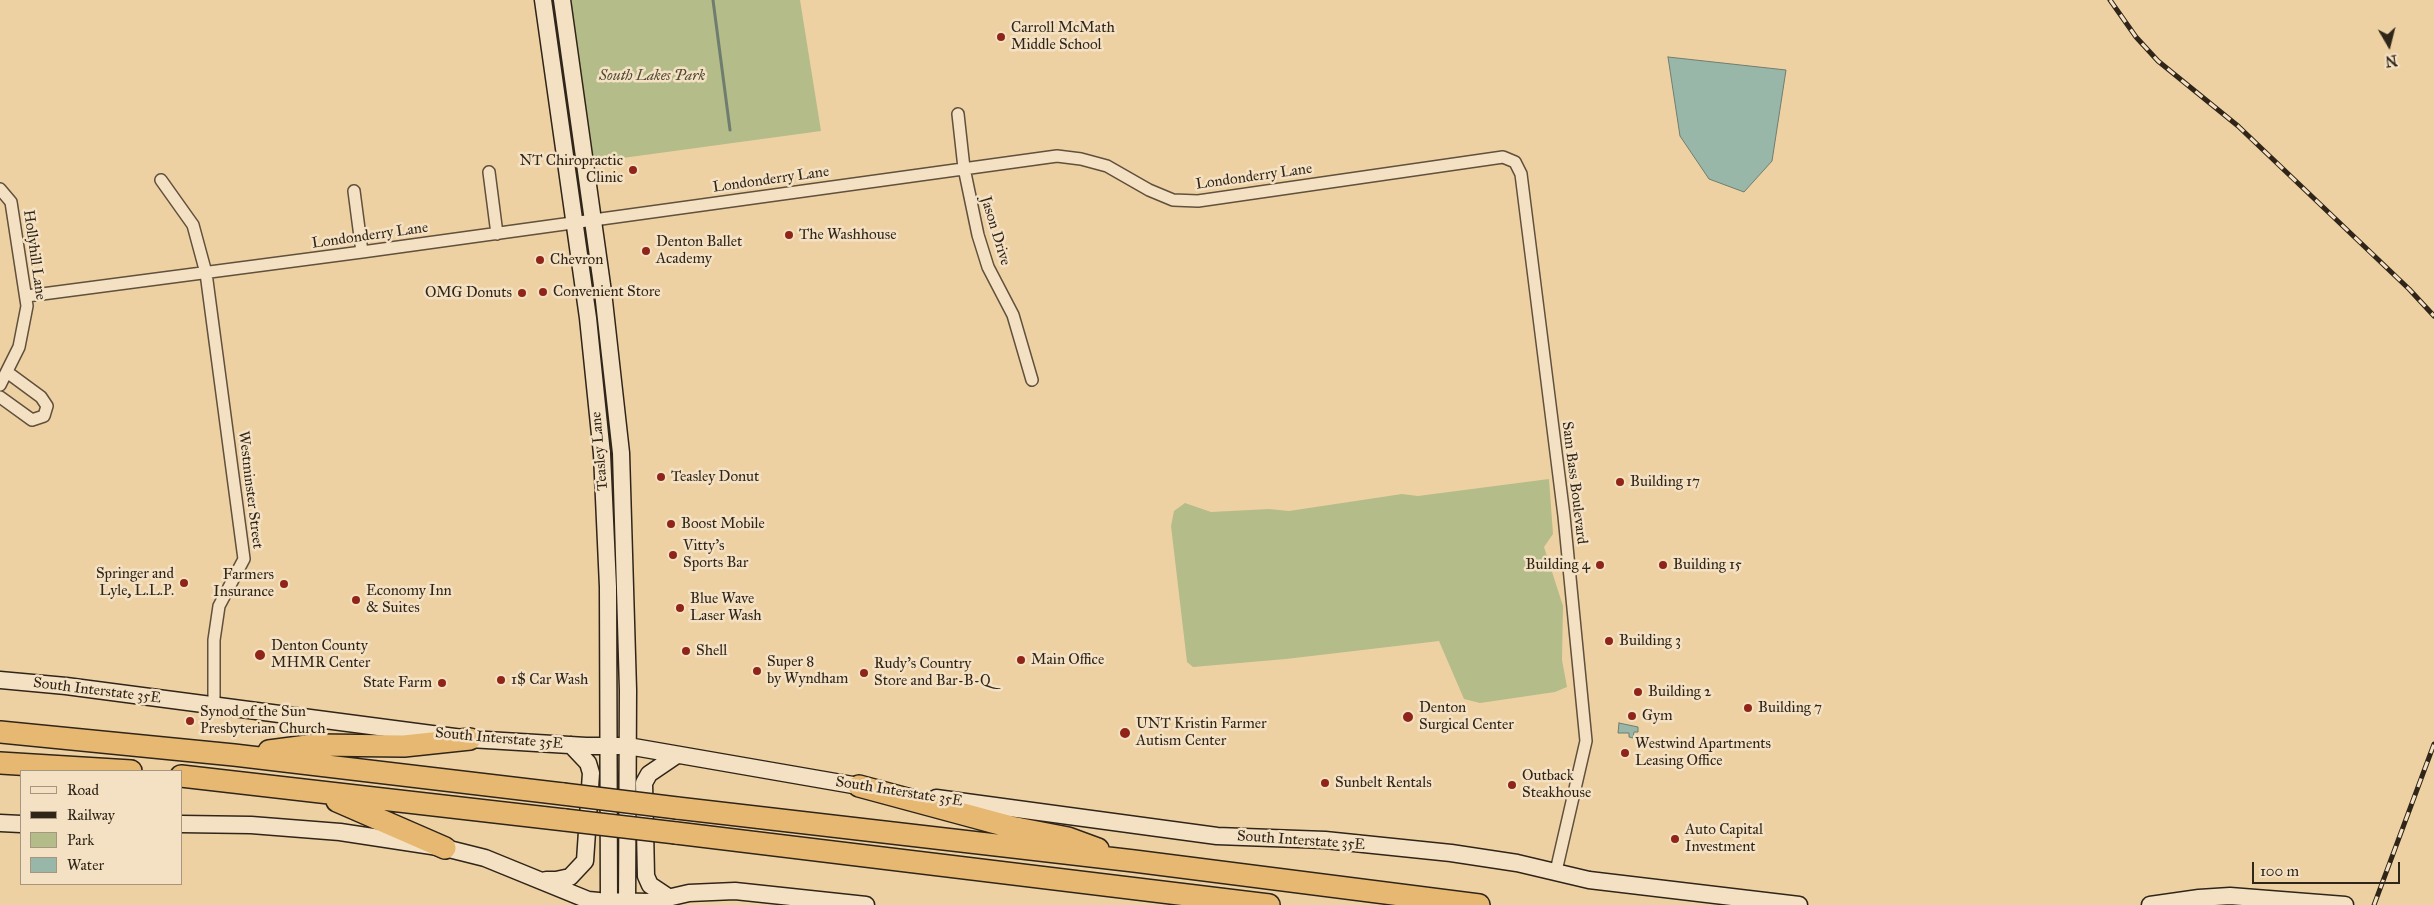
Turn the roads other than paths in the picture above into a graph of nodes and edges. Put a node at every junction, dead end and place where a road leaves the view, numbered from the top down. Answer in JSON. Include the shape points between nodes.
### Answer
{"nodes":[{"id":1,"x":543,"y":0,"type":"edge"},
{"id":2,"x":562,"y":0,"type":"edge"},
{"id":3,"x":958,"y":114,"type":"dead end"},
{"id":4,"x":1510,"y":161,"type":"joint"},
{"id":5,"x":964,"y":168,"type":"junction"},
{"id":6,"x":489,"y":172,"type":"dead end"},
{"id":7,"x":161,"y":180,"type":"dead end"},
{"id":8,"x":0,"y":189,"type":"edge"},
{"id":9,"x":354,"y":191,"type":"dead end"},
{"id":10,"x":593,"y":220,"type":"junction"},
{"id":11,"x":575,"y":222,"type":"junction"},
{"id":12,"x":497,"y":234,"type":"junction"},
{"id":13,"x":362,"y":252,"type":"junction"},
{"id":14,"x":206,"y":273,"type":"junction"},
{"id":15,"x":27,"y":296,"type":"junction"},
{"id":16,"x":7,"y":372,"type":"junction"},
{"id":17,"x":1032,"y":380,"type":"dead end"},
{"id":18,"x":0,"y":385,"type":"edge"},
{"id":19,"x":0,"y":398,"type":"edge"},
{"id":20,"x":621,"y":453,"type":"junction"},
{"id":21,"x":602,"y":454,"type":"junction"},
{"id":22,"x":0,"y":680,"type":"edge"},
{"id":23,"x":214,"y":705,"type":"junction"},
{"id":24,"x":0,"y":732,"type":"edge"},
{"id":25,"x":470,"y":739,"type":"junction"},
{"id":26,"x":571,"y":745,"type":"junction"},
{"id":27,"x":610,"y":746,"type":"junction"},
{"id":28,"x":628,"y":746,"type":"junction"},
{"id":29,"x":234,"y":755,"type":"junction"},
{"id":30,"x":677,"y":755,"type":"junction"},
{"id":31,"x":0,"y":763,"type":"edge"},
{"id":32,"x":115,"y":770,"type":"edge"},
{"id":33,"x":182,"y":776,"type":"edge"},
{"id":34,"x":859,"y":786,"type":"junction"},
{"id":35,"x":319,"y":793,"type":"junction"},
{"id":36,"x":0,"y":823,"type":"edge"},
{"id":37,"x":20,"y":824,"type":"edge"},
{"id":38,"x":182,"y":824,"type":"edge"},
{"id":39,"x":445,"y":848,"type":"junction"},
{"id":40,"x":1134,"y":861,"type":"junction"},
{"id":41,"x":1556,"y":871,"type":"junction"},
{"id":42,"x":539,"y":879,"type":"junction"},
{"id":43,"x":668,"y":897,"type":"junction"},
{"id":44,"x":609,"y":903,"type":"edge"},
{"id":45,"x":627,"y":903,"type":"edge"},
{"id":46,"x":1240,"y":904,"type":"edge"},
{"id":47,"x":866,"y":905,"type":"edge"},
{"id":48,"x":1269,"y":905,"type":"edge"},
{"id":49,"x":1479,"y":905,"type":"edge"},
{"id":50,"x":1799,"y":905,"type":"edge"},
{"id":51,"x":2150,"y":905,"type":"edge"},
{"id":52,"x":2345,"y":905,"type":"edge"}],
"edges":[{"from":1,"to":11,"type":"main road","name":"Teasley Lane"},
{"from":2,"to":10,"type":"main road","name":"Teasley Lane"},
{"from":3,"to":5,"type":"street","name":"Jason Drive"},
{"from":4,"to":5,"type":"street","name":"Londonderry Lane","via":[[1503,157],[1198,201],[1173,200],[1107,166],[1081,158],[1057,156]]},
{"from":4,"to":41,"type":"street","name":"Sam Bass Boulevard","via":[[1515,162],[1520,174],[1544,347],[1586,741]]},
{"from":5,"to":10,"type":"street","name":"Londonderry Lane"},
{"from":5,"to":17,"type":"street","name":"Jason Drive","via":[[980,243],[988,267],[1013,315]]},
{"from":6,"to":12,"type":"street"},
{"from":7,"to":14,"type":"street","name":"Westminster Street","via":[[193,225]]},
{"from":8,"to":15,"type":"street","name":"Hollyhill Lane","via":[[11,202]]},
{"from":9,"to":13,"type":"street"},
{"from":10,"to":11,"type":"street","name":"Londonderry Lane"},
{"from":10,"to":20,"type":"main road","name":"Teasley Lane"},
{"from":11,"to":12,"type":"street","name":"Londonderry Lane"},
{"from":11,"to":21,"type":"main road","name":"Teasley Lane"},
{"from":12,"to":13,"type":"street","name":"Londonderry Lane"},
{"from":13,"to":14,"type":"street","name":"Londonderry Lane"},
{"from":14,"to":15,"type":"street","name":"Londonderry Lane"},
{"from":14,"to":23,"type":"street","name":"Westminster Street","via":[[244,560],[219,606],[214,640]]},
{"from":15,"to":16,"type":"street","name":"Hollyhill Lane","via":[[19,347]]},
{"from":16,"to":18,"type":"street","name":"Hollyhill Lane"},
{"from":16,"to":19,"type":"street","via":[[41,397],[47,406],[44,416],[32,420]]},
{"from":20,"to":21,"type":"main road"},
{"from":20,"to":28,"type":"main road","name":"Teasley Lane","via":[[627,596]]},
{"from":21,"to":27,"type":"main road","name":"Teasley Lane"},
{"from":22,"to":23,"type":"main road","name":"South Interstate 35E"},
{"from":23,"to":25,"type":"main road","name":"South Interstate 35E"},
{"from":24,"to":29,"type":"highway"},
{"from":25,"to":26,"type":"main road","name":"South Interstate 35E"},
{"from":25,"to":29,"type":"highway","via":[[404,746],[315,745]]},
{"from":26,"to":27,"type":"main road","name":"South Interstate 35E"},
{"from":26,"to":42,"type":"main road","via":[[588,763],[591,773],[585,862],[570,877]]},
{"from":27,"to":28,"type":"main road","name":"South Interstate 35E"},
{"from":27,"to":44,"type":"main road","name":"Teasley Lane"},
{"from":28,"to":30,"type":"main road","name":"South Interstate 35E"},
{"from":28,"to":45,"type":"main road","name":"Teasley Lane"},
{"from":29,"to":40,"type":"highway","bridge":true},
{"from":30,"to":34,"type":"main road","name":"South Interstate 35E"},
{"from":30,"to":43,"type":"main road","via":[[649,774],[644,783],[646,876],[650,885]]},
{"from":31,"to":32,"type":"highway"},
{"from":33,"to":35,"type":"highway"},
{"from":34,"to":40,"type":"highway","via":[[1011,827],[1068,838]]},
{"from":34,"to":41,"type":"main road","name":"South Interstate 35E","via":[[1188,832],[1325,840],[1451,853]]},
{"from":35,"to":39,"type":"highway"},
{"from":35,"to":46,"type":"highway","bridge":true,"via":[[676,833]]},
{"from":36,"to":37,"type":"main road"},
{"from":38,"to":39,"type":"main road","via":[[340,832]]},
{"from":39,"to":42,"type":"main road","via":[[485,858]]},
{"from":40,"to":49,"type":"highway"},
{"from":41,"to":50,"type":"main road","name":"South Interstate 35E","via":[[1589,880]]},
{"from":42,"to":44,"type":"main road","via":[[588,900]]},
{"from":43,"to":45,"type":"main road"},
{"from":43,"to":47,"type":"main road","via":[[735,890]]},
{"from":44,"to":45,"type":"main road"},
{"from":46,"to":48,"type":"highway"},
{"from":51,"to":52,"type":"main road","via":[[2230,896]]}]}
